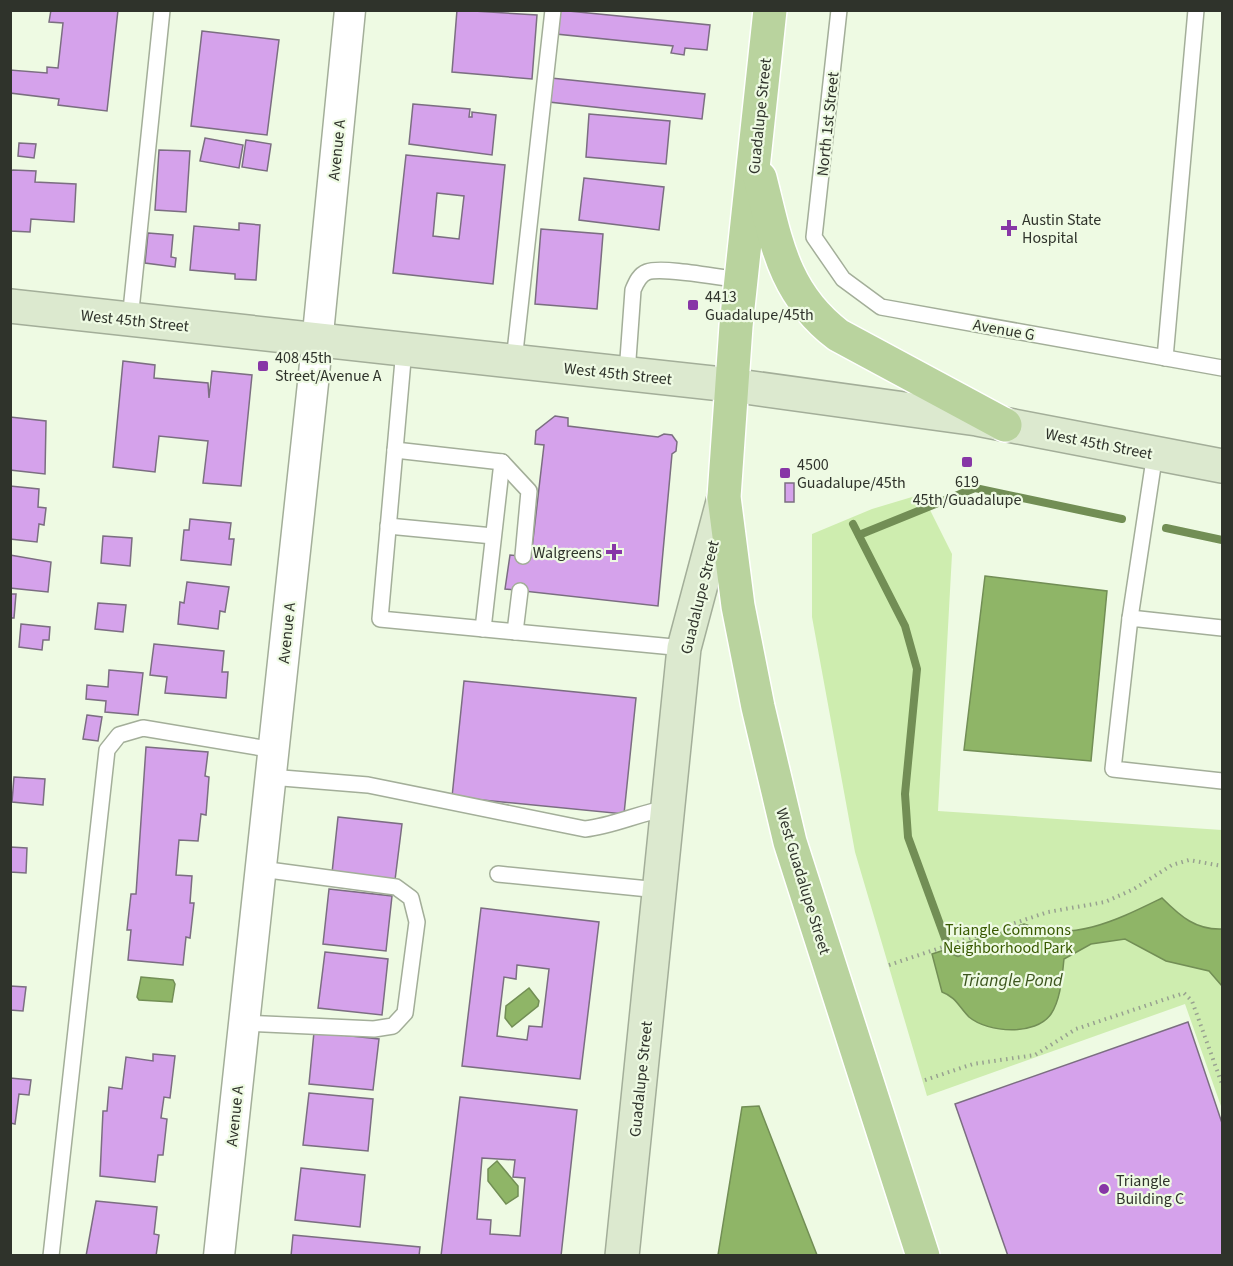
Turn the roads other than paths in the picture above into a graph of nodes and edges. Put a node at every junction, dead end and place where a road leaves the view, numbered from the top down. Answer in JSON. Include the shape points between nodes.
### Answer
{"nodes":[{"id":1,"x":162,"y":10,"type":"edge"},
{"id":2,"x":350,"y":10,"type":"edge"},
{"id":3,"x":553,"y":10,"type":"edge"},
{"id":4,"x":770,"y":10,"type":"edge"},
{"id":5,"x":839,"y":10,"type":"edge"},
{"id":6,"x":1196,"y":10,"type":"edge"},
{"id":7,"x":755,"y":154,"type":"junction"},
{"id":8,"x":814,"y":237,"type":"joint"},
{"id":9,"x":741,"y":280,"type":"junction"},
{"id":10,"x":10,"y":306,"type":"edge"},
{"id":11,"x":130,"y":320,"type":"junction"},
{"id":12,"x":317,"y":340,"type":"junction"},
{"id":13,"x":404,"y":349,"type":"junction"},
{"id":14,"x":1165,"y":358,"type":"junction"},
{"id":15,"x":514,"y":361,"type":"junction"},
{"id":16,"x":1222,"y":368,"type":"edge"},
{"id":17,"x":627,"y":373,"type":"junction"},
{"id":18,"x":731,"y":385,"type":"junction"},
{"id":19,"x":1005,"y":425,"type":"junction"},
{"id":20,"x":395,"y":450,"type":"junction"},
{"id":21,"x":1155,"y":453,"type":"junction"},
{"id":22,"x":502,"y":462,"type":"junction"},
{"id":23,"x":1222,"y":466,"type":"edge"},
{"id":24,"x":724,"y":497,"type":"junction"},
{"id":25,"x":388,"y":526,"type":"junction"},
{"id":26,"x":493,"y":536,"type":"junction"},
{"id":27,"x":523,"y":556,"type":"dead end"},
{"id":28,"x":520,"y":591,"type":"dead end"},
{"id":29,"x":1130,"y":618,"type":"junction"},
{"id":30,"x":1222,"y":628,"type":"edge"},
{"id":31,"x":483,"y":629,"type":"junction"},
{"id":32,"x":516,"y":632,"type":"junction"},
{"id":33,"x":684,"y":648,"type":"junction"},
{"id":34,"x":272,"y":763,"type":"junction"},
{"id":35,"x":1222,"y":781,"type":"edge"},
{"id":36,"x":668,"y":808,"type":"junction"},
{"id":37,"x":261,"y":869,"type":"junction"},
{"id":38,"x":498,"y":874,"type":"dead end"},
{"id":39,"x":659,"y":890,"type":"junction"},
{"id":40,"x":244,"y":1023,"type":"junction"},
{"id":41,"x":51,"y":1256,"type":"edge"},
{"id":42,"x":219,"y":1256,"type":"edge"},
{"id":43,"x":622,"y":1256,"type":"edge"},
{"id":44,"x":923,"y":1256,"type":"edge"}],
"edges":[{"from":1,"to":11,"type":"lane"},
{"from":2,"to":12,"type":"street","name":"Avenue A"},
{"from":3,"to":15,"type":"lane"},
{"from":4,"to":7,"type":"main road","name":"Guadalupe Street"},
{"from":5,"to":8,"type":"lane","name":"North 1st Street"},
{"from":6,"to":14,"type":"lane"},
{"from":7,"to":9,"type":"main road","name":"Guadalupe Street"},
{"from":7,"to":19,"type":"main road","via":[[779,254],[797,292],[821,322],[838,335]]},
{"from":8,"to":14,"type":"lane","name":"Avenue G","via":[[843,279],[881,307]]},
{"from":9,"to":17,"type":"lane","via":[[671,271],[642,275],[633,290]]},
{"from":9,"to":18,"type":"main road","name":"Guadalupe Street"},
{"from":10,"to":11,"type":"main road","name":"West 45th Street"},
{"from":11,"to":12,"type":"main road","name":"West 45th Street"},
{"from":12,"to":13,"type":"main road","name":"West 45th Street"},
{"from":12,"to":34,"type":"street","name":"Avenue A"},
{"from":13,"to":15,"type":"main road","name":"West 45th Street"},
{"from":13,"to":20,"type":"lane"},
{"from":14,"to":16,"type":"lane","name":"Avenue G"},
{"from":15,"to":17,"type":"main road","name":"West 45th Street"},
{"from":17,"to":18,"type":"main road","name":"West 45th Street"},
{"from":18,"to":19,"type":"main road","name":"West 45th Street"},
{"from":18,"to":24,"type":"main road","name":"Guadalupe Street"},
{"from":19,"to":21,"type":"main road","name":"West 45th Street"},
{"from":20,"to":22,"type":"lane"},
{"from":20,"to":25,"type":"lane"},
{"from":21,"to":23,"type":"main road","name":"West 45th Street"},
{"from":21,"to":29,"type":"lane"},
{"from":22,"to":26,"type":"lane"},
{"from":22,"to":27,"type":"lane","via":[[529,491]]},
{"from":24,"to":33,"type":"main road","name":"Guadalupe Street"},
{"from":24,"to":44,"type":"main road","name":"West Guadalupe Street","via":[[738,606],[790,842]]},
{"from":25,"to":26,"type":"lane"},
{"from":25,"to":31,"type":"lane","via":[[380,619]]},
{"from":26,"to":31,"type":"lane"},
{"from":28,"to":32,"type":"lane"},
{"from":29,"to":30,"type":"lane"},
{"from":29,"to":35,"type":"lane","via":[[1113,769]]},
{"from":31,"to":32,"type":"lane"},
{"from":32,"to":33,"type":"lane"},
{"from":33,"to":36,"type":"main road","name":"Guadalupe Street"},
{"from":34,"to":36,"type":"lane","via":[[585,829]]},
{"from":34,"to":37,"type":"street","name":"Avenue A"},
{"from":34,"to":41,"type":"lane","via":[[143,728],[119,735],[107,750]]},
{"from":36,"to":39,"type":"main road","name":"Guadalupe Street"},
{"from":37,"to":40,"type":"street","name":"Avenue A"},
{"from":37,"to":40,"type":"lane","via":[[396,887],[411,898],[417,922],[405,1013],[393,1026],[375,1029]]},
{"from":38,"to":39,"type":"lane"},
{"from":39,"to":43,"type":"main road","name":"Guadalupe Street"},
{"from":40,"to":42,"type":"street","name":"Avenue A"}]}
